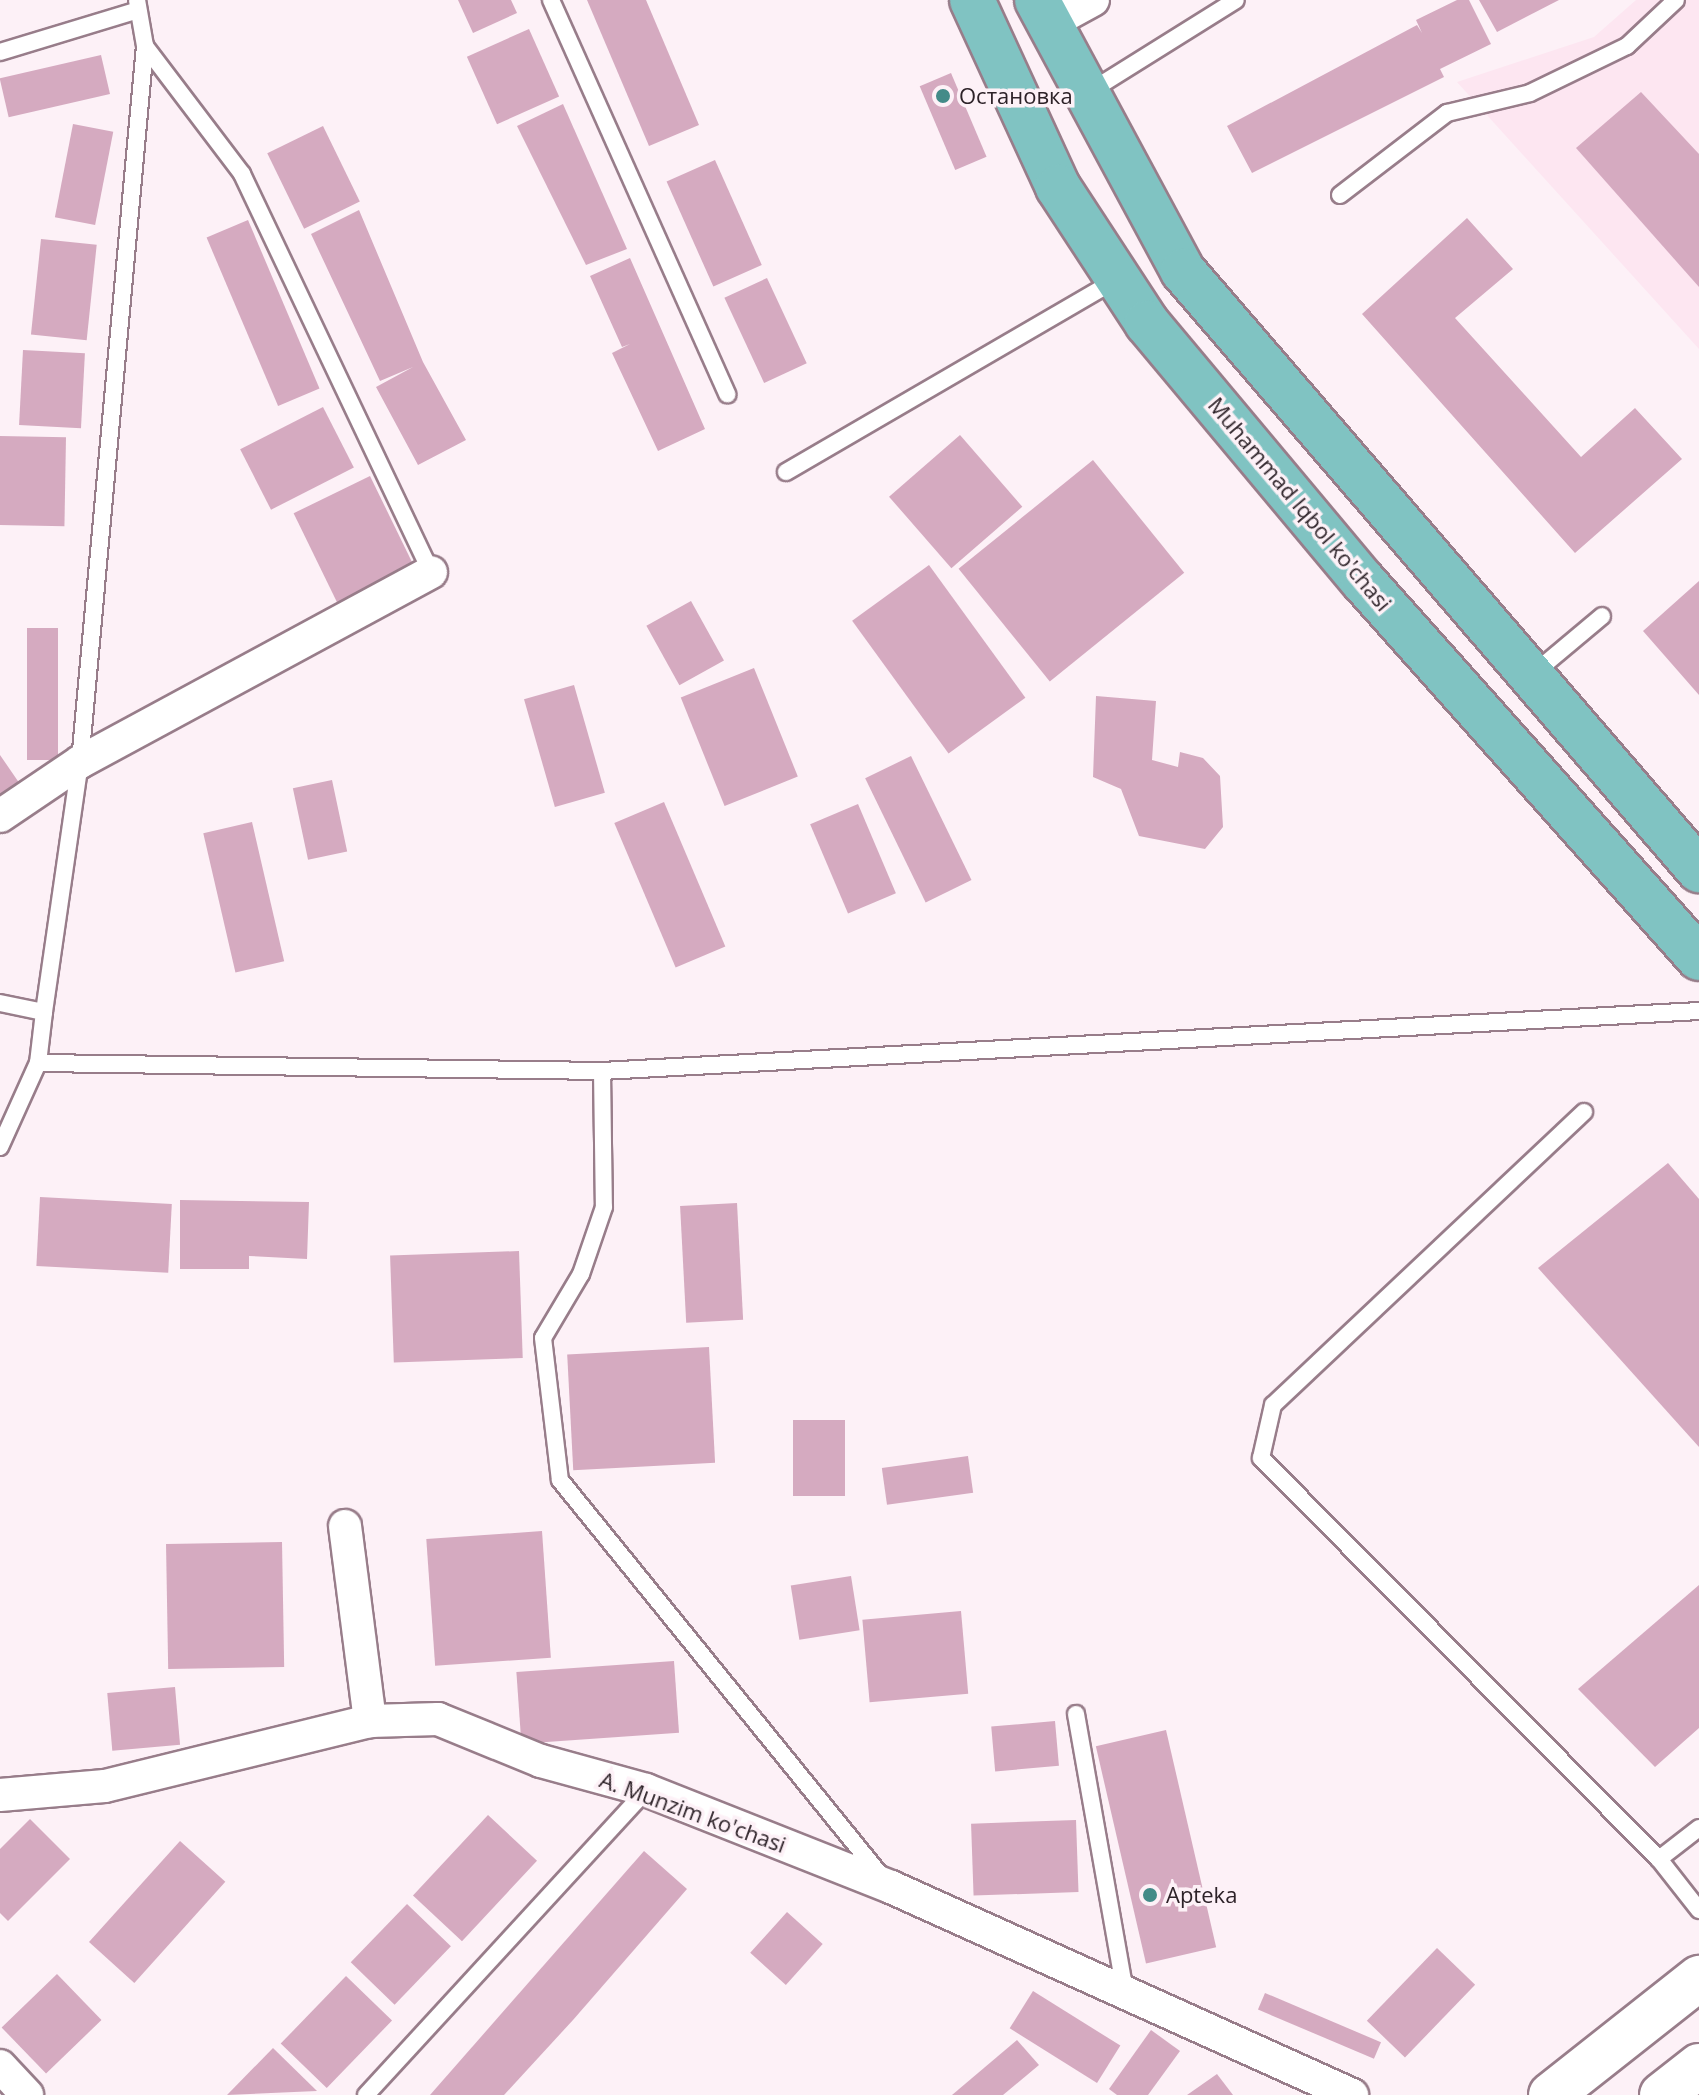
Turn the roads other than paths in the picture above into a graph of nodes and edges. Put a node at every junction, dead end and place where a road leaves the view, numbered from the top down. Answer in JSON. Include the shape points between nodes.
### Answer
{"nodes":[{"id":1,"x":551,"y":0,"type":"edge"},
{"id":2,"x":972,"y":0,"type":"edge"},
{"id":3,"x":1093,"y":0,"type":"edge"},
{"id":4,"x":1236,"y":0,"type":"edge"},
{"id":5,"x":1676,"y":0,"type":"edge"},
{"id":6,"x":137,"y":5,"type":"edge"},
{"id":7,"x":1043,"y":12,"type":"edge"},
{"id":8,"x":145,"y":46,"type":"junction"},
{"id":9,"x":0,"y":52,"type":"edge"},
{"id":10,"x":1084,"y":95,"type":"junction"},
{"id":11,"x":1340,"y":195,"type":"dead end"},
{"id":12,"x":1116,"y":280,"type":"junction"},
{"id":13,"x":727,"y":394,"type":"dead end"},
{"id":14,"x":786,"y":472,"type":"dead end"},
{"id":15,"x":431,"y":572,"type":"joint"},
{"id":16,"x":1602,"y":616,"type":"dead end"},
{"id":17,"x":1529,"y":677,"type":"junction"},
{"id":18,"x":80,"y":762,"type":"junction"},
{"id":19,"x":0,"y":816,"type":"edge"},
{"id":20,"x":1699,"y":870,"type":"edge"},
{"id":21,"x":1699,"y":958,"type":"edge"},
{"id":22,"x":0,"y":1003,"type":"edge"},
{"id":23,"x":1699,"y":1011,"type":"edge"},
{"id":24,"x":44,"y":1012,"type":"junction"},
{"id":25,"x":38,"y":1063,"type":"junction"},
{"id":26,"x":602,"y":1071,"type":"junction"},
{"id":27,"x":1584,"y":1112,"type":"dead end"},
{"id":28,"x":0,"y":1147,"type":"edge"},
{"id":29,"x":345,"y":1526,"type":"dead end"},
{"id":30,"x":1076,"y":1714,"type":"dead end"},
{"id":31,"x":370,"y":1721,"type":"junction"},
{"id":32,"x":646,"y":1790,"type":"junction"},
{"id":33,"x":0,"y":1795,"type":"edge"},
{"id":34,"x":1699,"y":1828,"type":"edge"},
{"id":35,"x":1659,"y":1859,"type":"junction"},
{"id":36,"x":891,"y":1887,"type":"junction"},
{"id":37,"x":1699,"y":1910,"type":"edge"},
{"id":38,"x":1699,"y":1978,"type":"edge"},
{"id":39,"x":1125,"y":1992,"type":"junction"},
{"id":40,"x":0,"y":2066,"type":"edge"},
{"id":41,"x":27,"y":2095,"type":"edge"},
{"id":42,"x":366,"y":2095,"type":"edge"},
{"id":43,"x":1352,"y":2095,"type":"edge"},
{"id":44,"x":1551,"y":2095,"type":"edge"}],
"edges":[{"from":1,"to":13,"type":"lane"},
{"from":2,"to":12,"type":"main road","name":"Muhammad Iqbol ko'chasi","via":[[1058,187]]},
{"from":3,"to":7,"type":"street"},
{"from":4,"to":10,"type":"lane"},
{"from":5,"to":11,"type":"lane","via":[[1627,46],[1530,93],[1447,113]]},
{"from":6,"to":8,"type":"lane"},
{"from":6,"to":9,"type":"lane"},
{"from":7,"to":10,"type":"main road"},
{"from":8,"to":15,"type":"lane","via":[[242,174]]},
{"from":8,"to":18,"type":"lane"},
{"from":10,"to":17,"type":"main road","via":[[1183,271]]},
{"from":12,"to":14,"type":"lane"},
{"from":12,"to":21,"type":"main road","name":"Muhammad Iqbol ko'chasi","via":[[1363,581]]},
{"from":15,"to":18,"type":"street"},
{"from":16,"to":17,"type":"lane"},
{"from":17,"to":20,"type":"main road"},
{"from":18,"to":19,"type":"street"},
{"from":18,"to":24,"type":"lane"},
{"from":22,"to":24,"type":"lane"},
{"from":23,"to":26,"type":"lane"},
{"from":24,"to":25,"type":"lane"},
{"from":25,"to":26,"type":"lane"},
{"from":25,"to":28,"type":"lane"},
{"from":26,"to":36,"type":"lane","via":[[604,1207],[581,1274],[543,1338],[560,1480]]},
{"from":27,"to":35,"type":"lane","via":[[1273,1405],[1261,1458]]},
{"from":29,"to":31,"type":"street"},
{"from":30,"to":39,"type":"lane"},
{"from":31,"to":32,"type":"street","name":"A. Munzim ko'chasi","via":[[438,1719],[541,1761]]},
{"from":31,"to":33,"type":"street","name":"A. Munzim ko'chasi","via":[[105,1786]]},
{"from":32,"to":36,"type":"street","name":"A. Munzim ko'chasi"},
{"from":32,"to":42,"type":"lane"},
{"from":34,"to":35,"type":"lane"},
{"from":35,"to":37,"type":"lane"},
{"from":36,"to":39,"type":"street","name":"A. Munzim ko'chasi"},
{"from":38,"to":44,"type":"main road"},
{"from":39,"to":43,"type":"street","name":"A. Munzim ko'chasi"},
{"from":40,"to":41,"type":"street"}]}
